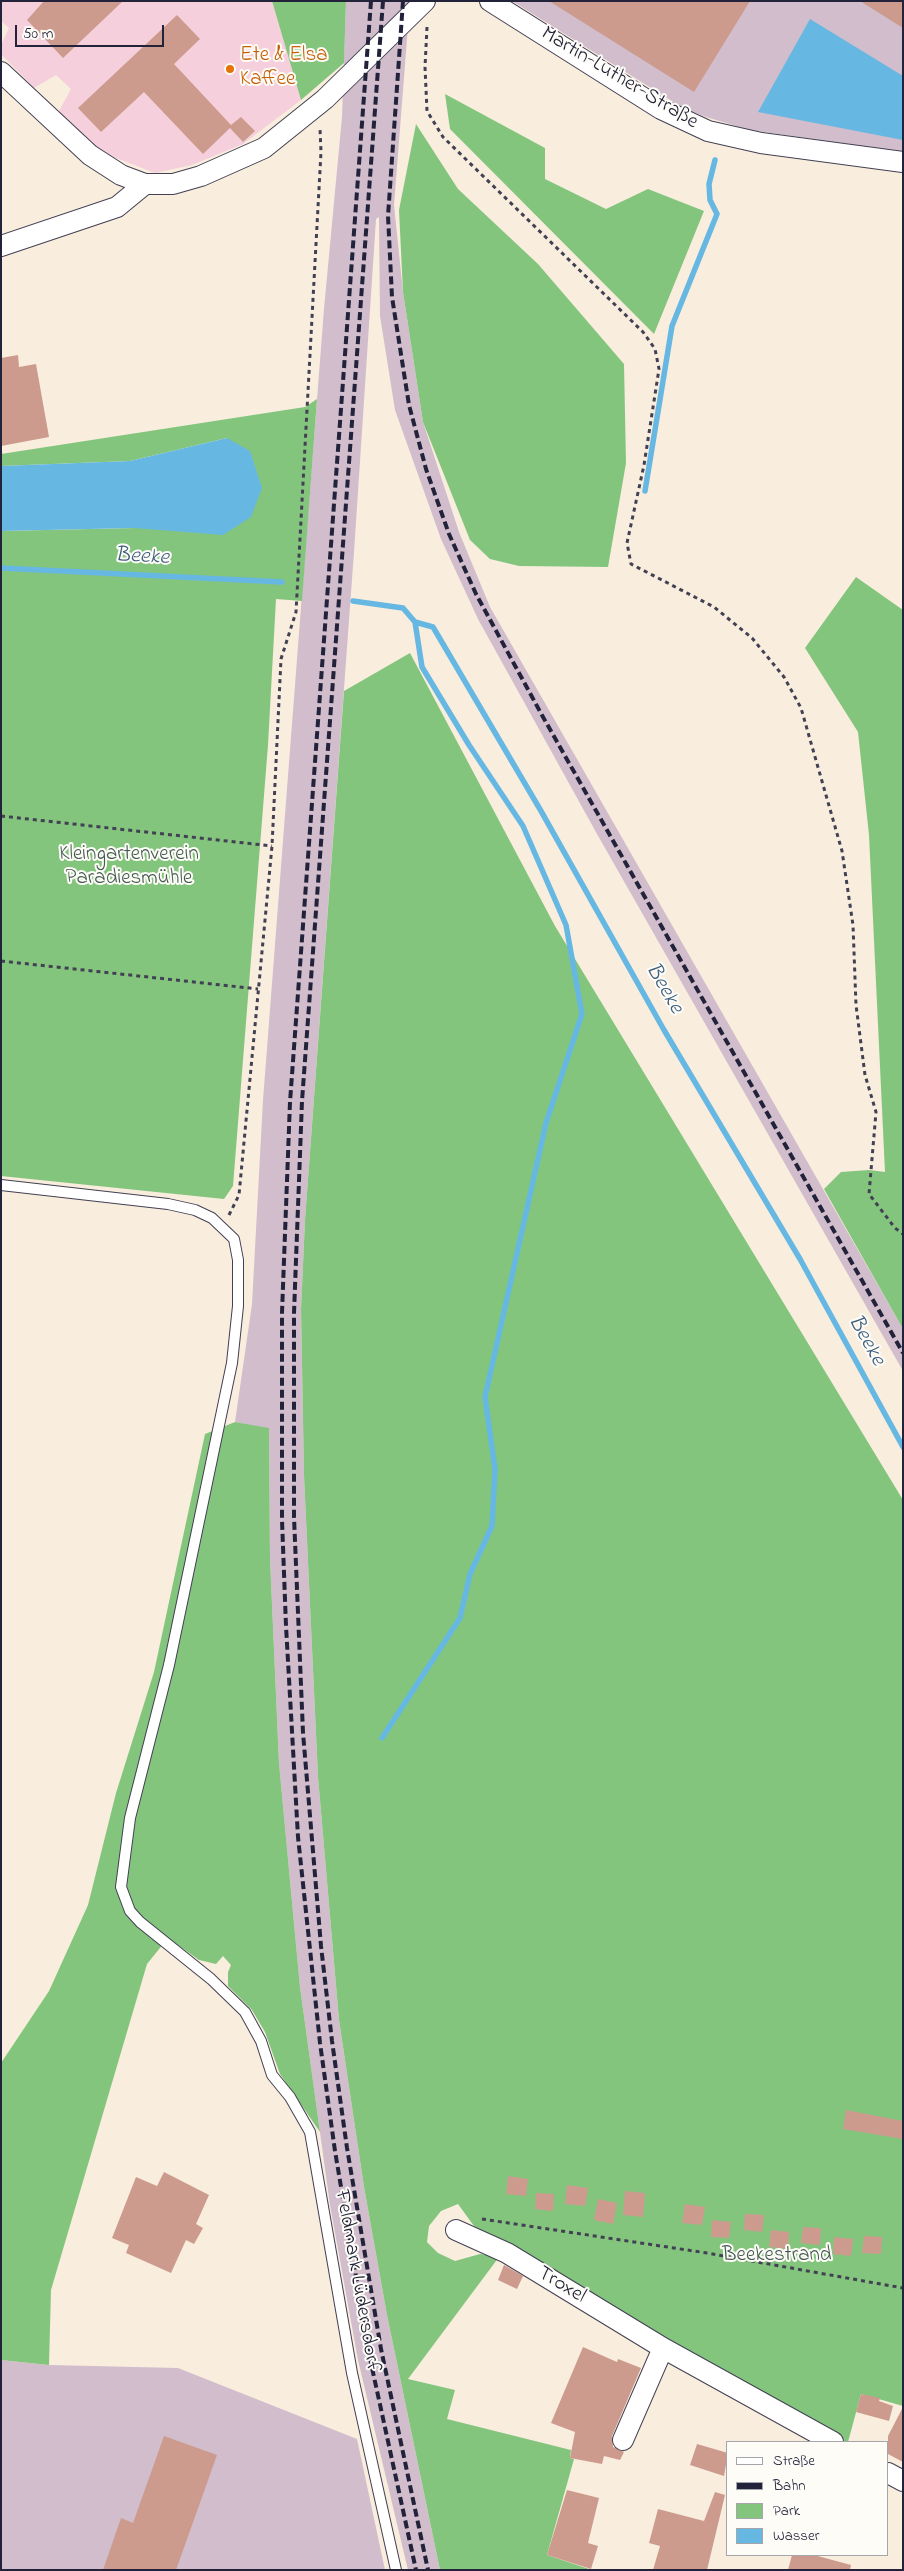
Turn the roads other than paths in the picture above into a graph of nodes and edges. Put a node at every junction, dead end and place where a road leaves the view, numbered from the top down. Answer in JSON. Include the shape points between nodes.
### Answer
{"nodes":[{"id":1,"x":490,"y":1,"type":"edge"},
{"id":2,"x":426,"y":11,"type":"edge"},
{"id":3,"x":1,"y":72,"type":"edge"},
{"id":4,"x":903,"y":162,"type":"edge"},
{"id":5,"x":145,"y":184,"type":"junction"},
{"id":6,"x":1,"y":246,"type":"edge"},
{"id":7,"x":1,"y":1185,"type":"edge"},
{"id":8,"x":456,"y":2230,"type":"road end"},
{"id":9,"x":663,"y":2348,"type":"junction"},
{"id":10,"x":623,"y":2440,"type":"dead end"},
{"id":11,"x":831,"y":2441,"type":"edge"},
{"id":12,"x":889,"y":2474,"type":"edge"},
{"id":13,"x":903,"y":2481,"type":"edge"},
{"id":14,"x":396,"y":2570,"type":"edge"}],
"edges":[{"from":1,"to":4,"type":"street","name":"Martin-Luther-Straße","via":[[661,109],[708,131],[761,143]]},
{"from":2,"to":5,"type":"street","via":[[367,57],[312,110],[264,148],[226,167],[173,184]]},
{"from":3,"to":5,"type":"street","via":[[90,155]]},
{"from":5,"to":6,"type":"street","via":[[117,207]]},
{"from":7,"to":14,"type":"lane","name":"Feldmark Lüdersdorf","via":[[195,1210],[212,1218],[234,1239],[238,1260],[238,1306],[232,1363],[169,1665],[130,1818],[121,1887],[130,1911],[140,1922],[245,2012],[260,2040],[272,2075],[290,2097],[310,2132],[352,2373]]},
{"from":8,"to":9,"type":"street","name":"Troxel","via":[[507,2253]]},
{"from":9,"to":10,"type":"street"},
{"from":9,"to":11,"type":"street","name":"Troxel"},
{"from":12,"to":13,"type":"street"}]}
